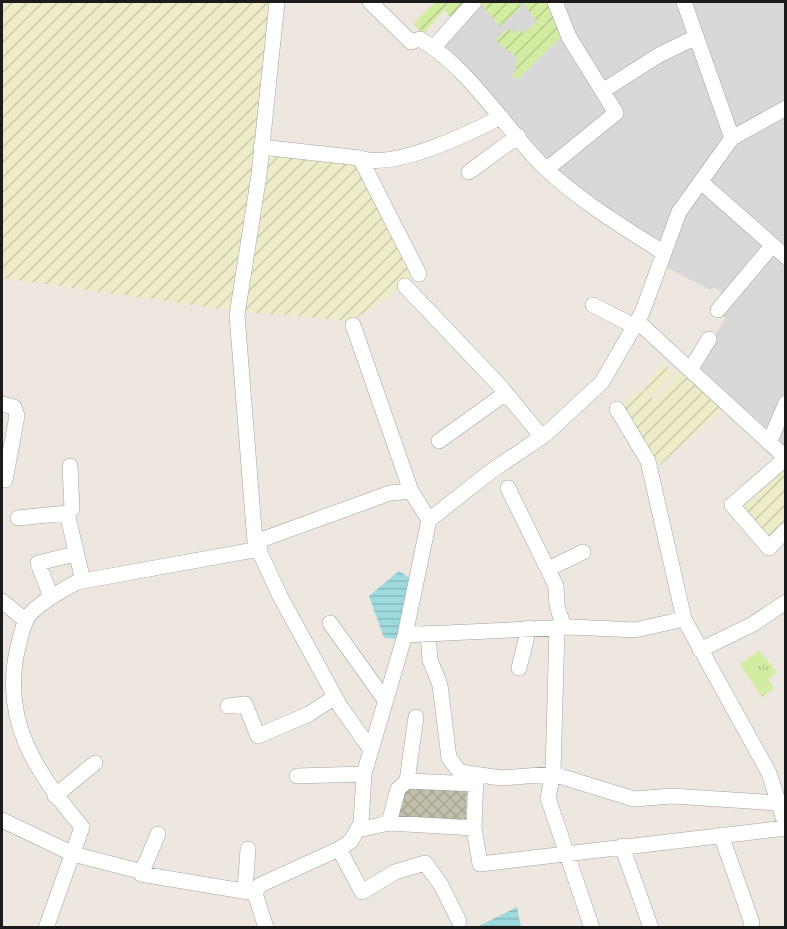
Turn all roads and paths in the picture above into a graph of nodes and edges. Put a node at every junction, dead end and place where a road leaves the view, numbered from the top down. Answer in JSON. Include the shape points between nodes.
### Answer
{"nodes":[{"id":1,"x":277,"y":2,"type":"edge"},
{"id":2,"x":370,"y":2,"type":"edge"},
{"id":3,"x":474,"y":2,"type":"edge"},
{"id":4,"x":555,"y":2,"type":"edge"},
{"id":5,"x":684,"y":2,"type":"edge"},
{"id":6,"x":696,"y":37,"type":"junction"},
{"id":7,"x":434,"y":47,"type":"junction"},
{"id":8,"x":604,"y":90,"type":"junction"},
{"id":9,"x":786,"y":108,"type":"edge"},
{"id":10,"x":501,"y":117,"type":"junction"},
{"id":11,"x":518,"y":136,"type":"junction"},
{"id":12,"x":732,"y":138,"type":"junction"},
{"id":13,"x":261,"y":147,"type":"junction"},
{"id":14,"x":360,"y":158,"type":"junction"},
{"id":15,"x":547,"y":169,"type":"junction"},
{"id":16,"x":470,"y":172,"type":"dead end"},
{"id":17,"x":701,"y":182,"type":"junction"},
{"id":18,"x":771,"y":247,"type":"junction"},
{"id":19,"x":664,"y":254,"type":"junction"},
{"id":20,"x":786,"y":257,"type":"edge"},
{"id":21,"x":418,"y":274,"type":"dead end"},
{"id":22,"x":405,"y":286,"type":"dead end"},
{"id":23,"x":593,"y":304,"type":"dead end"},
{"id":24,"x":718,"y":310,"type":"dead end"},
{"id":25,"x":635,"y":323,"type":"junction"},
{"id":26,"x":352,"y":325,"type":"dead end"},
{"id":27,"x":709,"y":339,"type":"dead end"},
{"id":28,"x":690,"y":370,"type":"junction"},
{"id":29,"x":506,"y":393,"type":"junction"},
{"id":30,"x":786,"y":403,"type":"edge"},
{"id":31,"x":2,"y":404,"type":"edge"},
{"id":32,"x":617,"y":410,"type":"dead end"},
{"id":33,"x":542,"y":437,"type":"junction"},
{"id":34,"x":439,"y":441,"type":"dead end"},
{"id":35,"x":769,"y":443,"type":"junction"},
{"id":36,"x":786,"y":458,"type":"edge"},
{"id":37,"x":70,"y":466,"type":"dead end"},
{"id":38,"x":6,"y":480,"type":"dead end"},
{"id":39,"x":508,"y":488,"type":"dead end"},
{"id":40,"x":411,"y":491,"type":"junction"},
{"id":41,"x":67,"y":513,"type":"junction"},
{"id":42,"x":18,"y":518,"type":"dead end"},
{"id":43,"x":429,"y":520,"type":"junction"},
{"id":44,"x":786,"y":530,"type":"edge"},
{"id":45,"x":258,"y":546,"type":"junction"},
{"id":46,"x":583,"y":552,"type":"dead end"},
{"id":47,"x":75,"y":554,"type":"junction"},
{"id":48,"x":548,"y":569,"type":"junction"},
{"id":49,"x":83,"y":581,"type":"junction"},
{"id":50,"x":51,"y":597,"type":"junction"},
{"id":51,"x":2,"y":602,"type":"edge"},
{"id":52,"x":786,"y":602,"type":"edge"},
{"id":53,"x":684,"y":619,"type":"junction"},
{"id":54,"x":26,"y":621,"type":"junction"},
{"id":55,"x":330,"y":622,"type":"dead end"},
{"id":56,"x":561,"y":627,"type":"junction"},
{"id":57,"x":529,"y":628,"type":"junction"},
{"id":58,"x":428,"y":633,"type":"junction"},
{"id":59,"x":405,"y":634,"type":"junction"},
{"id":60,"x":700,"y":650,"type":"junction"},
{"id":61,"x":519,"y":668,"type":"dead end"},
{"id":62,"x":6,"y":671,"type":"edge"},
{"id":63,"x":335,"y":697,"type":"junction"},
{"id":64,"x":385,"y":700,"type":"junction"},
{"id":65,"x":228,"y":706,"type":"dead end"},
{"id":66,"x":416,"y":717,"type":"dead end"},
{"id":67,"x":371,"y":750,"type":"junction"},
{"id":68,"x":95,"y":763,"type":"dead end"},
{"id":69,"x":364,"y":774,"type":"junction"},
{"id":70,"x":553,"y":774,"type":"junction"},
{"id":71,"x":297,"y":776,"type":"dead end"},
{"id":72,"x":476,"y":779,"type":"junction"},
{"id":73,"x":407,"y":780,"type":"junction"},
{"id":74,"x":55,"y":796,"type":"junction"},
{"id":75,"x":783,"y":815,"type":"edge"},
{"id":76,"x":2,"y":820,"type":"edge"},
{"id":77,"x":389,"y":823,"type":"junction"},
{"id":78,"x":474,"y":828,"type":"junction"},
{"id":79,"x":357,"y":830,"type":"junction"},
{"id":80,"x":158,"y":834,"type":"dead end"},
{"id":81,"x":721,"y":835,"type":"junction"},
{"id":82,"x":622,"y":846,"type":"junction"},
{"id":83,"x":248,"y":849,"type":"dead end"},
{"id":84,"x":339,"y":849,"type":"junction"},
{"id":85,"x":565,"y":853,"type":"junction"},
{"id":86,"x":73,"y":854,"type":"junction"},
{"id":87,"x":141,"y":874,"type":"junction"},
{"id":88,"x":250,"y":891,"type":"junction"},
{"id":89,"x":459,"y":921,"type":"dead end"},
{"id":90,"x":46,"y":927,"type":"edge"},
{"id":91,"x":266,"y":927,"type":"edge"},
{"id":92,"x":591,"y":927,"type":"edge"},
{"id":93,"x":651,"y":927,"type":"edge"},
{"id":94,"x":751,"y":927,"type":"edge"}],
"edges":[{"from":1,"to":13,"type":"street"},
{"from":2,"to":7,"type":"street","via":[[411,42],[420,39]]},
{"from":3,"to":7,"type":"street"},
{"from":4,"to":8,"type":"street","via":[[569,37]]},
{"from":5,"to":6,"type":"street"},
{"from":6,"to":8,"type":"street"},
{"from":6,"to":12,"type":"street"},
{"from":7,"to":10,"type":"street"},
{"from":8,"to":15,"type":"street","via":[[616,113]]},
{"from":9,"to":12,"type":"street"},
{"from":10,"to":11,"type":"street"},
{"from":10,"to":14,"type":"street","via":[[457,140],[398,158],[372,162]]},
{"from":11,"to":15,"type":"street"},
{"from":11,"to":16,"type":"street"},
{"from":12,"to":17,"type":"street"},
{"from":13,"to":14,"type":"street"},
{"from":13,"to":45,"type":"street","via":[[237,315]]},
{"from":14,"to":21,"type":"street"},
{"from":15,"to":19,"type":"street"},
{"from":17,"to":18,"type":"street"},
{"from":17,"to":19,"type":"street","via":[[679,212]]},
{"from":18,"to":20,"type":"street"},
{"from":18,"to":24,"type":"street"},
{"from":19,"to":25,"type":"street"},
{"from":22,"to":29,"type":"street"},
{"from":23,"to":25,"type":"street"},
{"from":25,"to":28,"type":"street"},
{"from":25,"to":33,"type":"street","via":[[602,382]]},
{"from":26,"to":40,"type":"street"},
{"from":27,"to":28,"type":"street"},
{"from":28,"to":35,"type":"street"},
{"from":29,"to":33,"type":"street"},
{"from":29,"to":34,"type":"street"},
{"from":30,"to":35,"type":"street"},
{"from":31,"to":38,"type":"street","via":[[14,407],[17,416]]},
{"from":32,"to":53,"type":"street","via":[[648,460]]},
{"from":33,"to":43,"type":"street"},
{"from":35,"to":36,"type":"street"},
{"from":36,"to":44,"type":"street","via":[[732,505],[770,548]]},
{"from":37,"to":41,"type":"street","via":[[72,509]]},
{"from":39,"to":48,"type":"street"},
{"from":40,"to":43,"type":"street"},
{"from":40,"to":45,"type":"street","via":[[390,493]]},
{"from":41,"to":42,"type":"street"},
{"from":41,"to":47,"type":"street"},
{"from":43,"to":59,"type":"street"},
{"from":45,"to":49,"type":"street"},
{"from":45,"to":63,"type":"street","via":[[280,596]]},
{"from":46,"to":48,"type":"street"},
{"from":47,"to":49,"type":"street"},
{"from":47,"to":50,"type":"street","via":[[38,563]]},
{"from":48,"to":56,"type":"street","via":[[556,586]]},
{"from":49,"to":50,"type":"street"},
{"from":50,"to":54,"type":"street"},
{"from":51,"to":54,"type":"street"},
{"from":52,"to":60,"type":"street","via":[[753,624]]},
{"from":53,"to":56,"type":"street","via":[[635,630]]},
{"from":53,"to":60,"type":"street"},
{"from":54,"to":62,"type":"street"},
{"from":55,"to":64,"type":"street"},
{"from":56,"to":57,"type":"street"},
{"from":56,"to":70,"type":"street"},
{"from":57,"to":58,"type":"street"},
{"from":57,"to":61,"type":"street"},
{"from":58,"to":59,"type":"street"},
{"from":58,"to":72,"type":"street","via":[[430,660],[440,685],[449,758],[460,772]]},
{"from":59,"to":64,"type":"street"},
{"from":60,"to":75,"type":"street","via":[[769,773]]},
{"from":62,"to":74,"type":"street","via":[[21,740]]},
{"from":63,"to":65,"type":"street","via":[[309,714],[258,736],[245,704]]},
{"from":63,"to":67,"type":"street"},
{"from":64,"to":67,"type":"street"},
{"from":66,"to":73,"type":"street"},
{"from":67,"to":69,"type":"street"},
{"from":68,"to":74,"type":"street"},
{"from":69,"to":71,"type":"street"},
{"from":69,"to":79,"type":"street","via":[[361,823]]},
{"from":70,"to":72,"type":"street"},
{"from":70,"to":75,"type":"street","via":[[634,799],[672,796]]},
{"from":70,"to":85,"type":"street","via":[[548,798]]},
{"from":72,"to":73,"type":"street"},
{"from":72,"to":78,"type":"street"},
{"from":73,"to":77,"type":"street","via":[[398,789]]},
{"from":74,"to":86,"type":"street","via":[[82,827]]},
{"from":75,"to":81,"type":"street"},
{"from":76,"to":86,"type":"street"},
{"from":77,"to":78,"type":"street"},
{"from":77,"to":79,"type":"street"},
{"from":78,"to":85,"type":"street","via":[[480,864]]},
{"from":79,"to":84,"type":"street","via":[[351,841]]},
{"from":80,"to":87,"type":"street"},
{"from":81,"to":82,"type":"street"},
{"from":81,"to":94,"type":"street"},
{"from":82,"to":85,"type":"street"},
{"from":82,"to":93,"type":"street"},
{"from":83,"to":88,"type":"street"},
{"from":84,"to":88,"type":"street"},
{"from":84,"to":89,"type":"street","via":[[362,892],[395,872],[425,863]]},
{"from":85,"to":92,"type":"street"},
{"from":86,"to":87,"type":"street"},
{"from":86,"to":90,"type":"street"},
{"from":87,"to":88,"type":"street"},
{"from":88,"to":91,"type":"street"}]}
